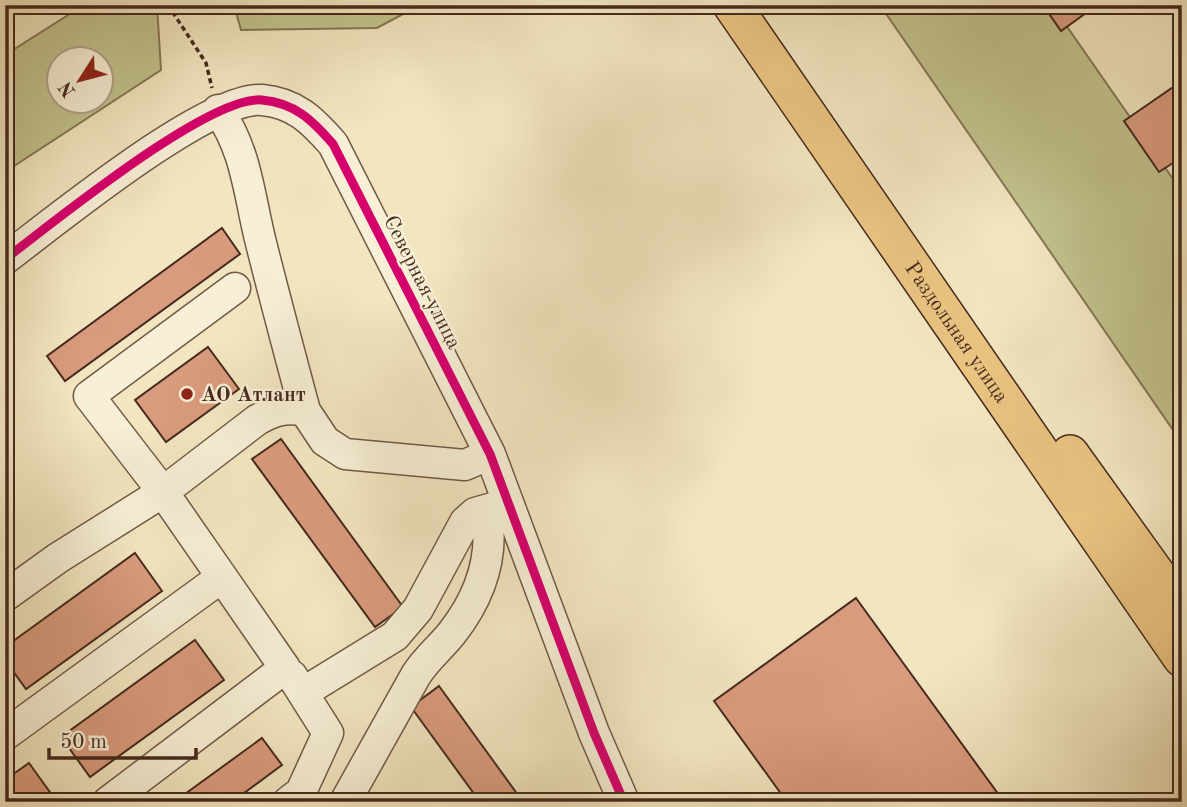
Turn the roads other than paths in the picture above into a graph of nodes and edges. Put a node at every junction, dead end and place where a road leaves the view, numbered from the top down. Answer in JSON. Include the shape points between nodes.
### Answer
{"nodes":[{"id":1,"x":732,"y":5,"type":"edge"},
{"id":2,"x":757,"y":5,"type":"edge"},
{"id":3,"x":218,"y":110,"type":"junction"},
{"id":4,"x":5,"y":259,"type":"edge"},
{"id":5,"x":234,"y":288,"type":"dead end"},
{"id":6,"x":966,"y":327,"type":"junction"},
{"id":7,"x":304,"y":411,"type":"junction"},
{"id":8,"x":490,"y":454,"type":"junction"},
{"id":9,"x":163,"y":492,"type":"junction"},
{"id":10,"x":498,"y":507,"type":"junction"},
{"id":11,"x":222,"y":577,"type":"junction"},
{"id":12,"x":5,"y":596,"type":"edge"},
{"id":13,"x":1182,"y":610,"type":"edge"},
{"id":14,"x":1182,"y":658,"type":"edge"},
{"id":15,"x":285,"y":668,"type":"junction"},
{"id":16,"x":304,"y":692,"type":"junction"},
{"id":17,"x":328,"y":733,"type":"junction"},
{"id":18,"x":5,"y":735,"type":"edge"},
{"id":19,"x":351,"y":791,"type":"edge"},
{"id":20,"x":108,"y":802,"type":"edge"},
{"id":21,"x":288,"y":802,"type":"edge"},
{"id":22,"x":624,"y":802,"type":"edge"}],
"edges":[{"from":1,"to":6,"type":"main road","name":"Раздольная улица"},
{"from":2,"to":6,"type":"main road","name":"Раздольная улица"},
{"from":3,"to":4,"type":"street","name":"Северная улица","via":[[134,162]]},
{"from":3,"to":7,"type":"street","via":[[240,151]]},
{"from":3,"to":8,"type":"street","name":"Северная улица","via":[[260,99],[285,104],[312,120],[333,144]]},
{"from":5,"to":9,"type":"street","via":[[89,396]]},
{"from":6,"to":13,"type":"main road","name":"Раздольная улица"},
{"from":6,"to":14,"type":"main road","name":"Раздольная улица"},
{"from":7,"to":8,"type":"street","via":[[325,441],[345,454],[465,465]]},
{"from":7,"to":9,"type":"street","via":[[288,407],[263,416]]},
{"from":8,"to":10,"type":"street","name":"Северная улица"},
{"from":9,"to":11,"type":"street"},
{"from":9,"to":12,"type":"street"},
{"from":10,"to":16,"type":"street","via":[[475,513],[465,522],[418,609],[395,636]]},
{"from":10,"to":19,"type":"street","via":[[477,592],[452,633],[416,675]]},
{"from":10,"to":22,"type":"street","name":"Северная улица"},
{"from":11,"to":15,"type":"street"},
{"from":11,"to":18,"type":"street"},
{"from":15,"to":16,"type":"street"},
{"from":15,"to":20,"type":"street"},
{"from":16,"to":17,"type":"street"},
{"from":17,"to":19,"type":"street"},
{"from":17,"to":21,"type":"street","via":[[301,792]]}]}
